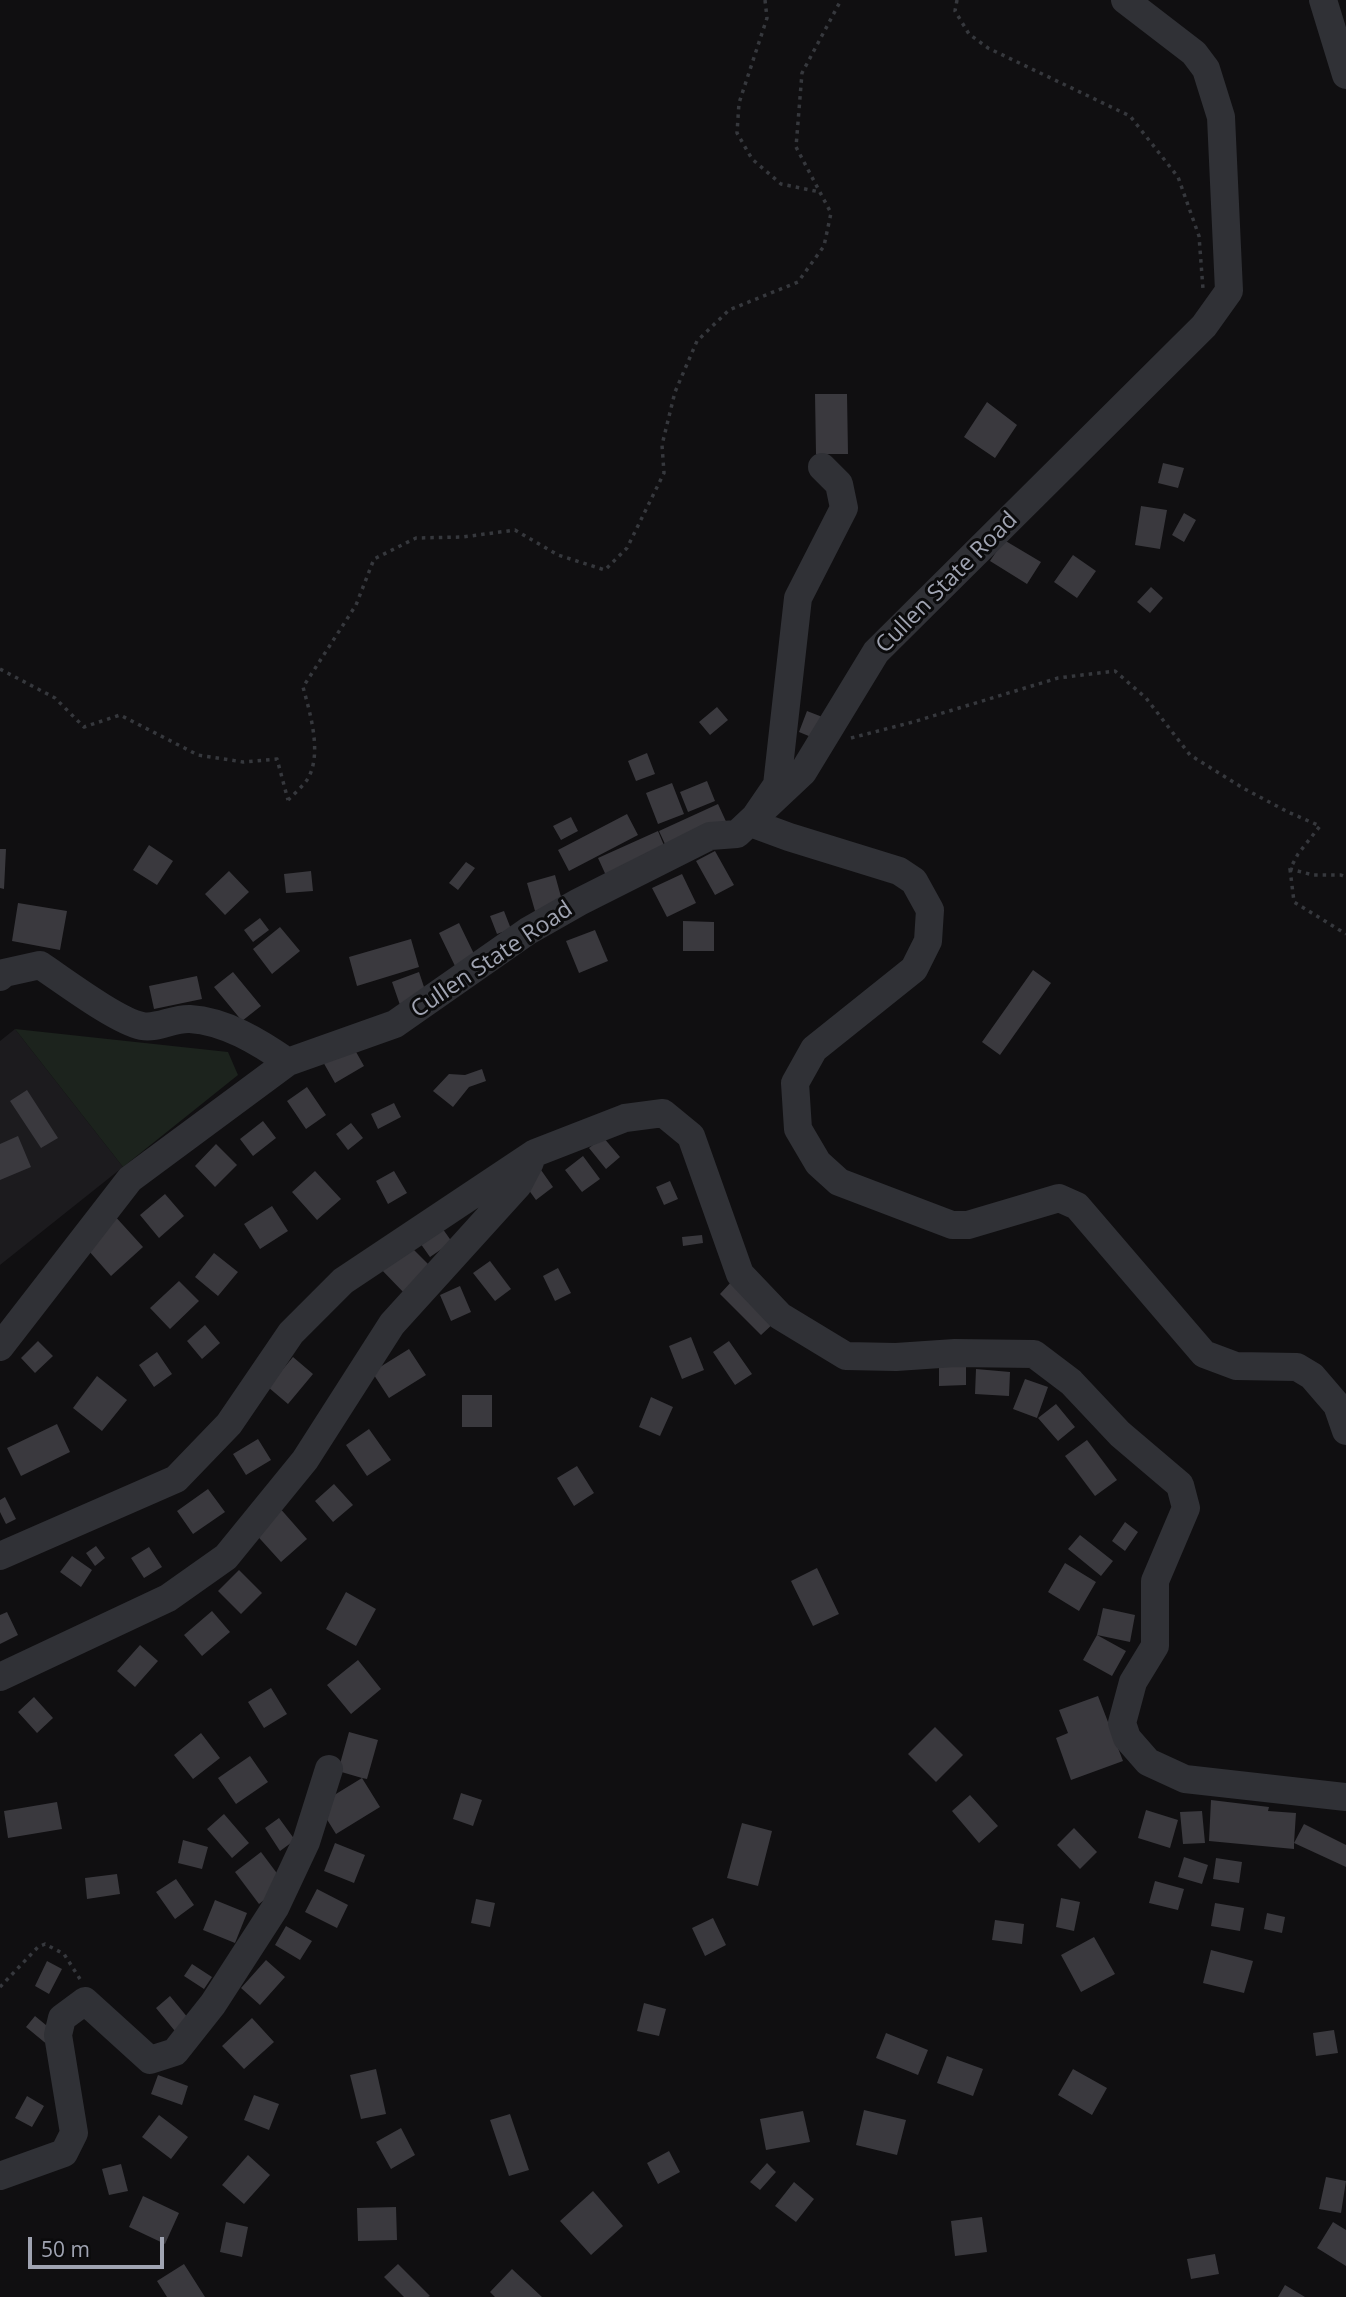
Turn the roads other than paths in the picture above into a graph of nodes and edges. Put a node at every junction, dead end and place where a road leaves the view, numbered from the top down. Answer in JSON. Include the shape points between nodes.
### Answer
{"nodes":[{"id":1,"x":1125,"y":0,"type":"edge"},
{"id":2,"x":1323,"y":0,"type":"edge"},
{"id":3,"x":1346,"y":75,"type":"edge"},
{"id":4,"x":822,"y":467,"type":"dead end"},
{"id":5,"x":751,"y":823,"type":"junction"},
{"id":6,"x":0,"y":977,"type":"edge"},
{"id":7,"x":288,"y":1062,"type":"junction"},
{"id":8,"x":535,"y":1153,"type":"junction"},
{"id":9,"x":0,"y":1347,"type":"edge"},
{"id":10,"x":1346,"y":1431,"type":"edge"},
{"id":11,"x":0,"y":1556,"type":"edge"},
{"id":12,"x":0,"y":1677,"type":"edge"},
{"id":13,"x":329,"y":1769,"type":"dead end"},
{"id":14,"x":1346,"y":1797,"type":"edge"},
{"id":15,"x":0,"y":2176,"type":"edge"}],
"edges":[{"from":1,"to":5,"type":"street","name":"Cullen State Road","via":[[1194,53],[1206,69],[1221,117],[1229,291],[1204,326],[876,652],[803,772]]},
{"from":2,"to":3,"type":"street"},
{"from":4,"to":5,"type":"street","via":[[839,484],[844,508],[798,598],[777,785]]},
{"from":5,"to":7,"type":"street","name":"Cullen State Road","via":[[737,834],[710,836],[528,930],[396,1024]]},
{"from":5,"to":10,"type":"street","via":[[899,871],[914,881],[930,909],[928,940],[914,969],[814,1049],[795,1083],[799,1129],[818,1163],[839,1182],[951,1225],[968,1226],[1059,1198],[1077,1206],[1204,1354],[1236,1366],[1297,1367],[1312,1376],[1337,1405]]},
{"from":6,"to":7,"type":"street","via":[[40,965],[144,1027],[189,1018],[255,1040]]},
{"from":7,"to":9,"type":"street","name":"Cullen State Road","via":[[130,1179]]},
{"from":8,"to":11,"type":"street","via":[[343,1281],[291,1334],[229,1424],[176,1479]]},
{"from":8,"to":12,"type":"street","via":[[518,1185],[392,1324],[306,1460],[226,1557],[168,1598]]},
{"from":8,"to":14,"type":"street","via":[[625,1118],[663,1113],[691,1136],[740,1274],[780,1316],[846,1356],[1034,1354],[1071,1382],[1120,1434],[1180,1485],[1186,1508],[1156,1581],[1155,1646],[1133,1682],[1122,1723],[1127,1738],[1148,1762],[1185,1779]]},
{"from":13,"to":15,"type":"street","via":[[306,1842],[275,1908],[213,2004],[175,2052],[150,2060],[85,2001],[62,2018],[58,2035],[74,2133],[64,2153]]}]}
